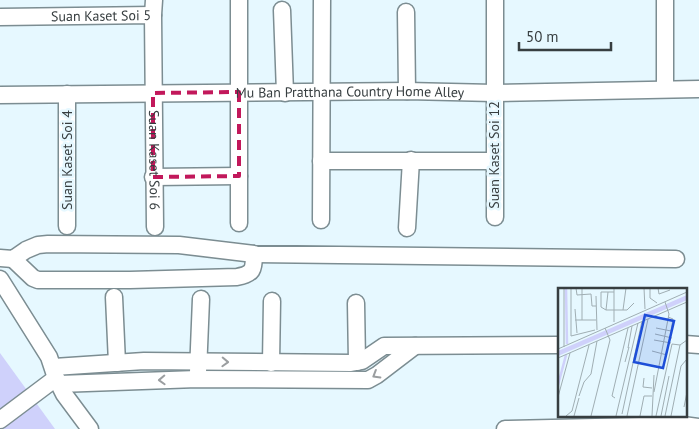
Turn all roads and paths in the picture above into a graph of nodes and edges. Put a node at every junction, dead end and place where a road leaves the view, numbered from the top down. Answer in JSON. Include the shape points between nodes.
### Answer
{"nodes":[{"id":1,"x":238,"y":0,"type":"edge"},
{"id":2,"x":322,"y":0,"type":"edge"},
{"id":3,"x":495,"y":0,"type":"edge"},
{"id":4,"x":665,"y":0,"type":"edge"},
{"id":5,"x":153,"y":8,"type":"edge"},
{"id":6,"x":282,"y":10,"type":"dead end"},
{"id":7,"x":406,"y":12,"type":"dead end"},
{"id":8,"x":0,"y":17,"type":"edge"},
{"id":9,"x":665,"y":89,"type":"junction"},
{"id":10,"x":699,"y":89,"type":"edge"},
{"id":11,"x":407,"y":91,"type":"junction"},
{"id":12,"x":239,"y":92,"type":"junction"},
{"id":13,"x":322,"y":92,"type":"junction"},
{"id":14,"x":153,"y":93,"type":"junction"},
{"id":15,"x":285,"y":93,"type":"junction"},
{"id":16,"x":66,"y":94,"type":"junction"},
{"id":17,"x":494,"y":94,"type":"junction"},
{"id":18,"x":0,"y":95,"type":"edge"},
{"id":19,"x":411,"y":160,"type":"junction"},
{"id":20,"x":321,"y":161,"type":"junction"},
{"id":21,"x":494,"y":161,"type":"junction"},
{"id":22,"x":239,"y":176,"type":"junction"},
{"id":23,"x":153,"y":177,"type":"junction"},
{"id":24,"x":495,"y":217,"type":"dead end"},
{"id":25,"x":321,"y":220,"type":"dead end"},
{"id":26,"x":239,"y":223,"type":"dead end"},
{"id":27,"x":67,"y":226,"type":"dead end"},
{"id":28,"x":155,"y":227,"type":"dead end"},
{"id":29,"x":407,"y":228,"type":"dead end"},
{"id":30,"x":254,"y":254,"type":"junction"},
{"id":31,"x":7,"y":258,"type":"edge"},
{"id":32,"x":676,"y":258,"type":"dead end"},
{"id":33,"x":0,"y":279,"type":"edge"},
{"id":34,"x":114,"y":297,"type":"dead end"},
{"id":35,"x":201,"y":299,"type":"dead end"},
{"id":36,"x":272,"y":301,"type":"dead end"},
{"id":37,"x":356,"y":303,"type":"dead end"},
{"id":38,"x":558,"y":344,"type":"edge"},
{"id":39,"x":686,"y":344,"type":"edge"},
{"id":40,"x":699,"y":345,"type":"edge"},
{"id":41,"x":415,"y":346,"type":"junction"},
{"id":42,"x":198,"y":361,"type":"junction"},
{"id":43,"x":356,"y":362,"type":"junction"},
{"id":44,"x":117,"y":363,"type":"junction"},
{"id":45,"x":271,"y":363,"type":"junction"},
{"id":46,"x":56,"y":376,"type":"junction"},
{"id":47,"x":198,"y":379,"type":"junction"},
{"id":48,"x":0,"y":420,"type":"edge"},
{"id":49,"x":699,"y":427,"type":"edge"},
{"id":50,"x":90,"y":429,"type":"edge"},
{"id":51,"x":505,"y":429,"type":"edge"}],
"edges":[{"from":1,"to":12,"type":"street"},
{"from":2,"to":13,"type":"street"},
{"from":3,"to":17,"type":"street","name":"Suan Kaset Soi 12"},
{"from":4,"to":9,"type":"street"},
{"from":5,"to":8,"type":"street","name":"Suan Kaset Soi 5"},
{"from":5,"to":14,"type":"street","name":"Suan Kaset Soi 5"},
{"from":6,"to":15,"type":"street"},
{"from":7,"to":11,"type":"street"},
{"from":9,"to":10,"type":"street","name":"Mu Ban Pratthana Country Home Alley"},
{"from":9,"to":17,"type":"street","name":"Mu Ban Pratthana Country Home Alley"},
{"from":11,"to":13,"type":"street","name":"Mu Ban Pratthana Country Home Alley"},
{"from":11,"to":17,"type":"street","name":"Mu Ban Pratthana Country Home Alley"},
{"from":12,"to":14,"type":"street","name":"Mu Ban Pratthana Country Home Alley"},
{"from":12,"to":15,"type":"street","name":"Mu Ban Pratthana Country Home Alley"},
{"from":12,"to":22,"type":"street"},
{"from":13,"to":15,"type":"street","name":"Mu Ban Pratthana Country Home Alley"},
{"from":13,"to":20,"type":"street"},
{"from":14,"to":16,"type":"street","name":"Mu Ban Pratthana Country Home Alley"},
{"from":14,"to":23,"type":"street","name":"Suan Kaset Soi 6"},
{"from":16,"to":18,"type":"street","name":"Mu Ban Pratthana Country Home Alley"},
{"from":16,"to":27,"type":"street","name":"Suan Kaset Soi 4"},
{"from":17,"to":21,"type":"street","name":"Suan Kaset Soi 12"},
{"from":19,"to":20,"type":"street"},
{"from":19,"to":21,"type":"street"},
{"from":19,"to":29,"type":"street"},
{"from":20,"to":25,"type":"street"},
{"from":21,"to":24,"type":"street","name":"Suan Kaset Soi 12"},
{"from":22,"to":23,"type":"street"},
{"from":22,"to":26,"type":"street"},
{"from":23,"to":28,"type":"street","name":"Suan Kaset Soi 6"},
{"from":30,"to":31,"type":"street","via":[[179,245],[48,244]]},
{"from":30,"to":31,"type":"street","via":[[248,275],[130,280],[38,280]]},
{"from":30,"to":32,"type":"street"},
{"from":33,"to":46,"type":"street","via":[[49,357]]},
{"from":34,"to":44,"type":"street"},
{"from":35,"to":42,"type":"street"},
{"from":36,"to":45,"type":"street"},
{"from":37,"to":43,"type":"street"},
{"from":38,"to":41,"type":"street"},
{"from":39,"to":40,"type":"street"},
{"from":41,"to":43,"type":"street","via":[[384,346]]},
{"from":41,"to":47,"type":"street","one_way":true,"via":[[368,380]]},
{"from":42,"to":44,"type":"street"},
{"from":42,"to":45,"type":"street","one_way":true},
{"from":42,"to":47,"type":"street"},
{"from":43,"to":45,"type":"street"},
{"from":44,"to":46,"type":"street"},
{"from":47,"to":46,"type":"street","one_way":true},
{"from":46,"to":48,"type":"street"},
{"from":46,"to":50,"type":"street","via":[[64,394]]},
{"from":49,"to":51,"type":"street"}]}
